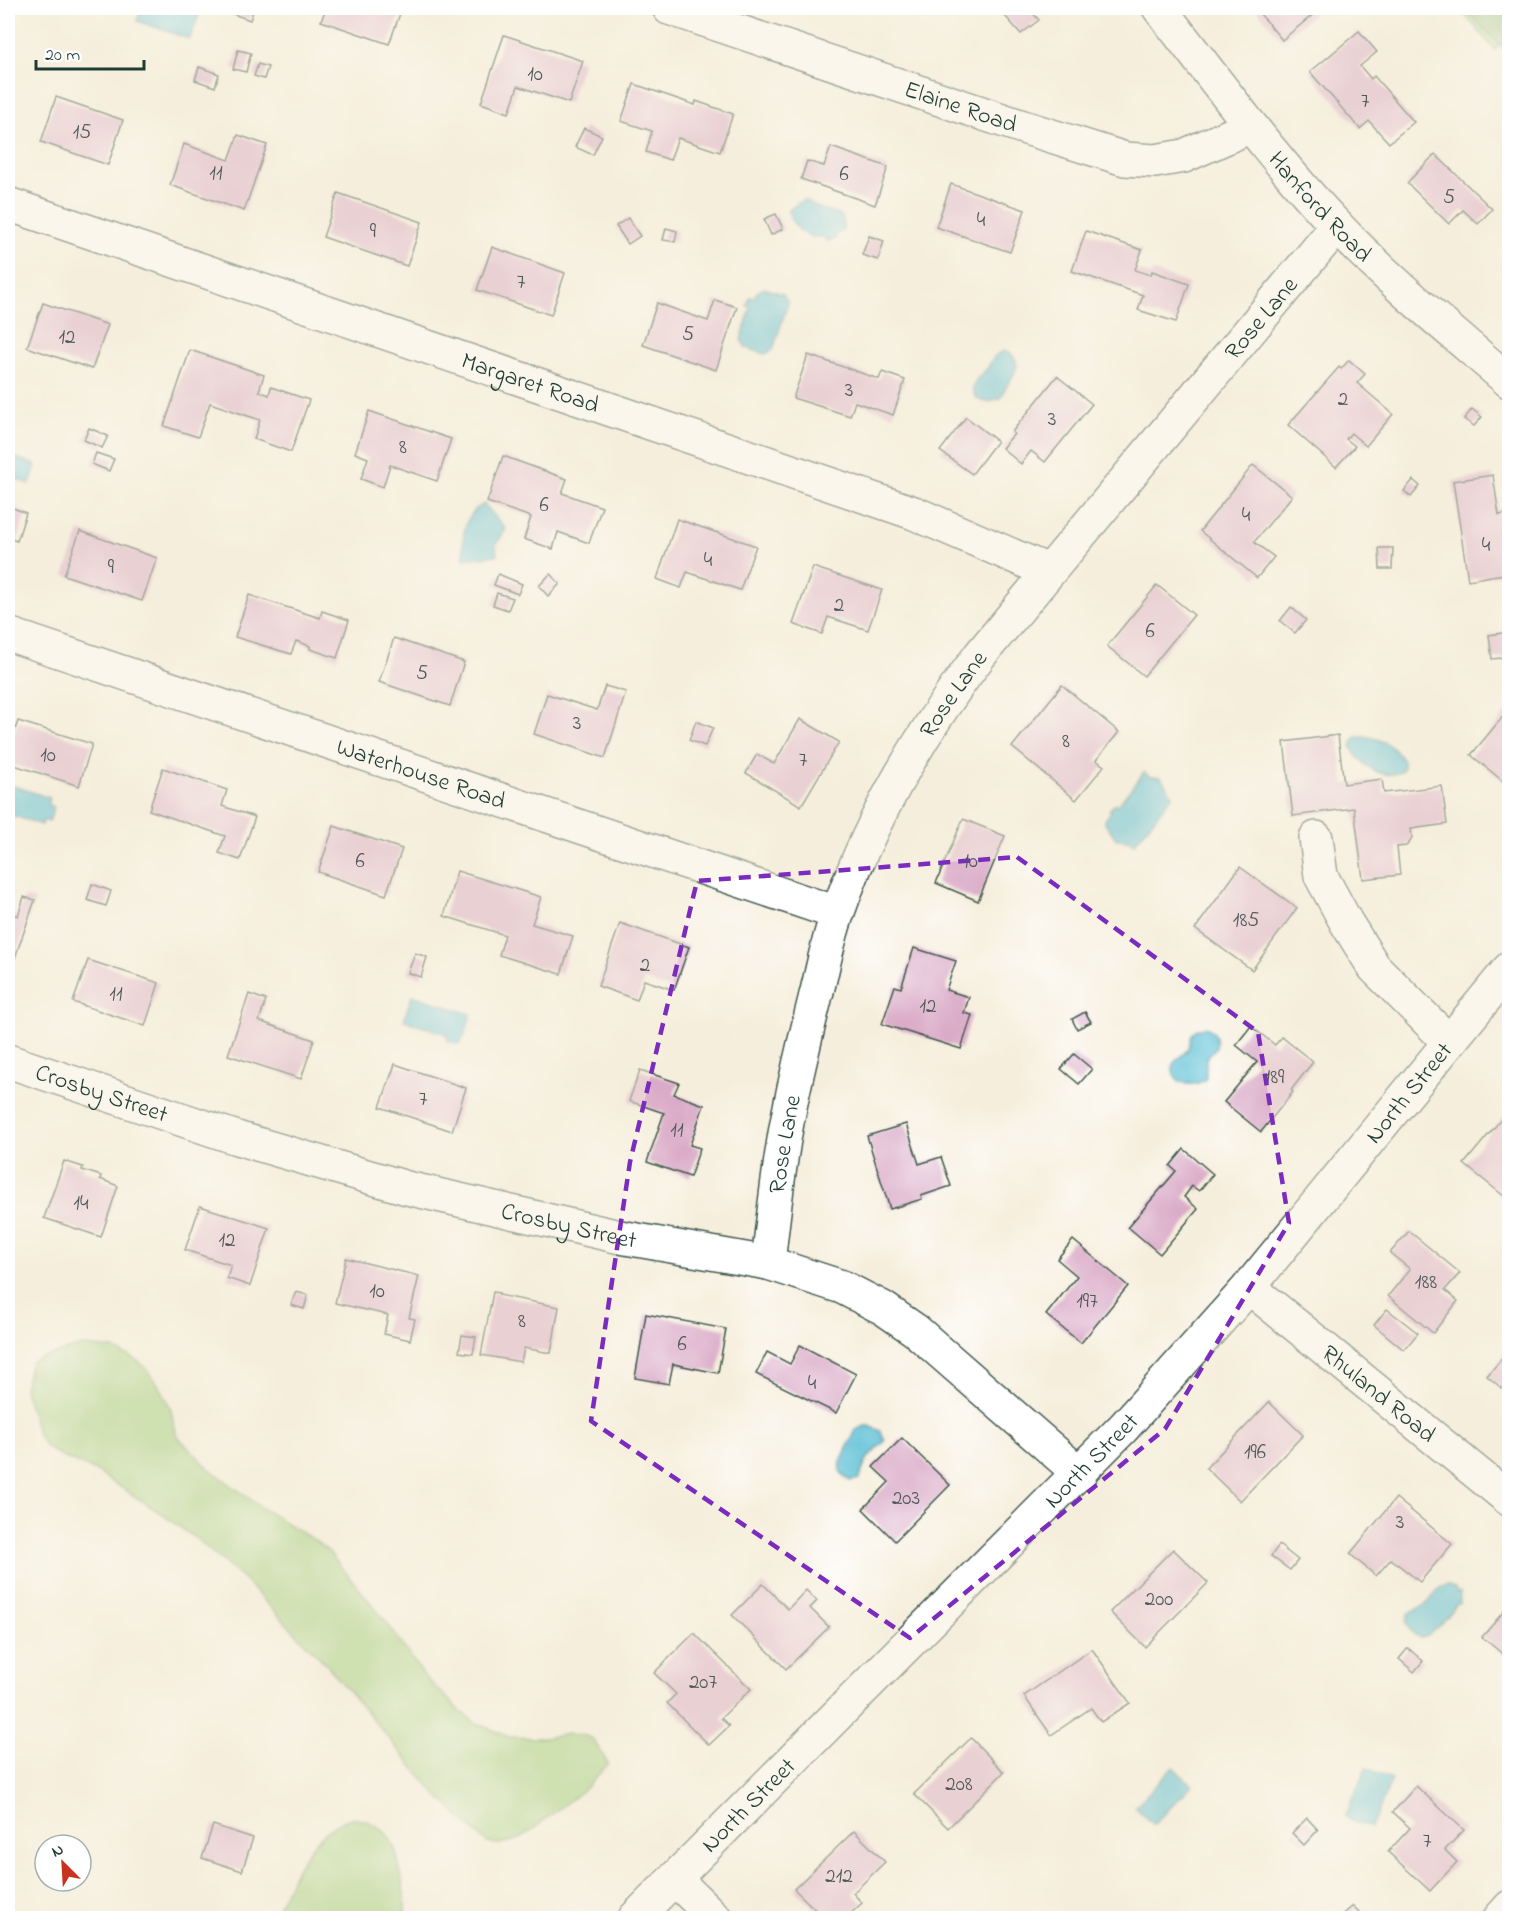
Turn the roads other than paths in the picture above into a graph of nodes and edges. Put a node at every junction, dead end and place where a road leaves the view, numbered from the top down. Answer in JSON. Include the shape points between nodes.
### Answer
{"nodes":[{"id":1,"x":669,"y":8,"type":"edge"},
{"id":2,"x":1159,"y":8,"type":"edge"},
{"id":3,"x":1251,"y":126,"type":"junction"},
{"id":4,"x":8,"y":204,"type":"edge"},
{"id":5,"x":1336,"y":226,"type":"junction"},
{"id":6,"x":1509,"y":382,"type":"edge"},
{"id":7,"x":1048,"y":572,"type":"junction"},
{"id":8,"x":8,"y":634,"type":"edge"},
{"id":9,"x":1316,"y":838,"type":"dead end"},
{"id":10,"x":837,"y":913,"type":"junction"},
{"id":11,"x":1509,"y":968,"type":"edge"},
{"id":12,"x":1449,"y":1042,"type":"junction"},
{"id":13,"x":8,"y":1061,"type":"edge"},
{"id":14,"x":768,"y":1263,"type":"junction"},
{"id":15,"x":1250,"y":1287,"type":"junction"},
{"id":16,"x":1080,"y":1474,"type":"junction"},
{"id":17,"x":1509,"y":1500,"type":"edge"},
{"id":18,"x":675,"y":1879,"type":"junction"},
{"id":19,"x":1509,"y":1907,"type":"edge"},
{"id":20,"x":635,"y":1918,"type":"edge"},
{"id":21,"x":715,"y":1918,"type":"edge"},
{"id":22,"x":1500,"y":1918,"type":"edge"}],
"edges":[{"from":1,"to":3,"type":"street","name":"Elaine Road","via":[[1125,159],[1155,161],[1184,156]]},
{"from":2,"to":3,"type":"street","name":"Hanford Road"},
{"from":3,"to":5,"type":"street","name":"Hanford Road"},
{"from":4,"to":7,"type":"street","name":"Margaret Road","via":[[914,513]]},
{"from":5,"to":6,"type":"street","name":"Hanford Road"},
{"from":5,"to":7,"type":"street","name":"Rose Lane"},
{"from":7,"to":10,"type":"street","name":"Rose Lane","via":[[980,655],[922,739],[894,786]]},
{"from":8,"to":10,"type":"street","name":"Waterhouse Road"},
{"from":9,"to":12,"type":"street","via":[[1321,876],[1374,967]]},
{"from":10,"to":14,"type":"street","name":"Rose Lane","via":[[796,1073]]},
{"from":11,"to":12,"type":"street","name":"North Street"},
{"from":12,"to":15,"type":"street","name":"North Street"},
{"from":13,"to":14,"type":"street","name":"Crosby Street","via":[[237,1138],[407,1188],[620,1237]]},
{"from":14,"to":16,"type":"street","name":"Crosby Street","via":[[842,1287],[900,1319]]},
{"from":15,"to":16,"type":"street","name":"North Street"},
{"from":15,"to":17,"type":"street","name":"Rhuland Road"},
{"from":16,"to":18,"type":"street","name":"North Street"},
{"from":18,"to":20,"type":"street","name":"North Street"},
{"from":18,"to":21,"type":"street"},
{"from":19,"to":22,"type":"street"}]}
